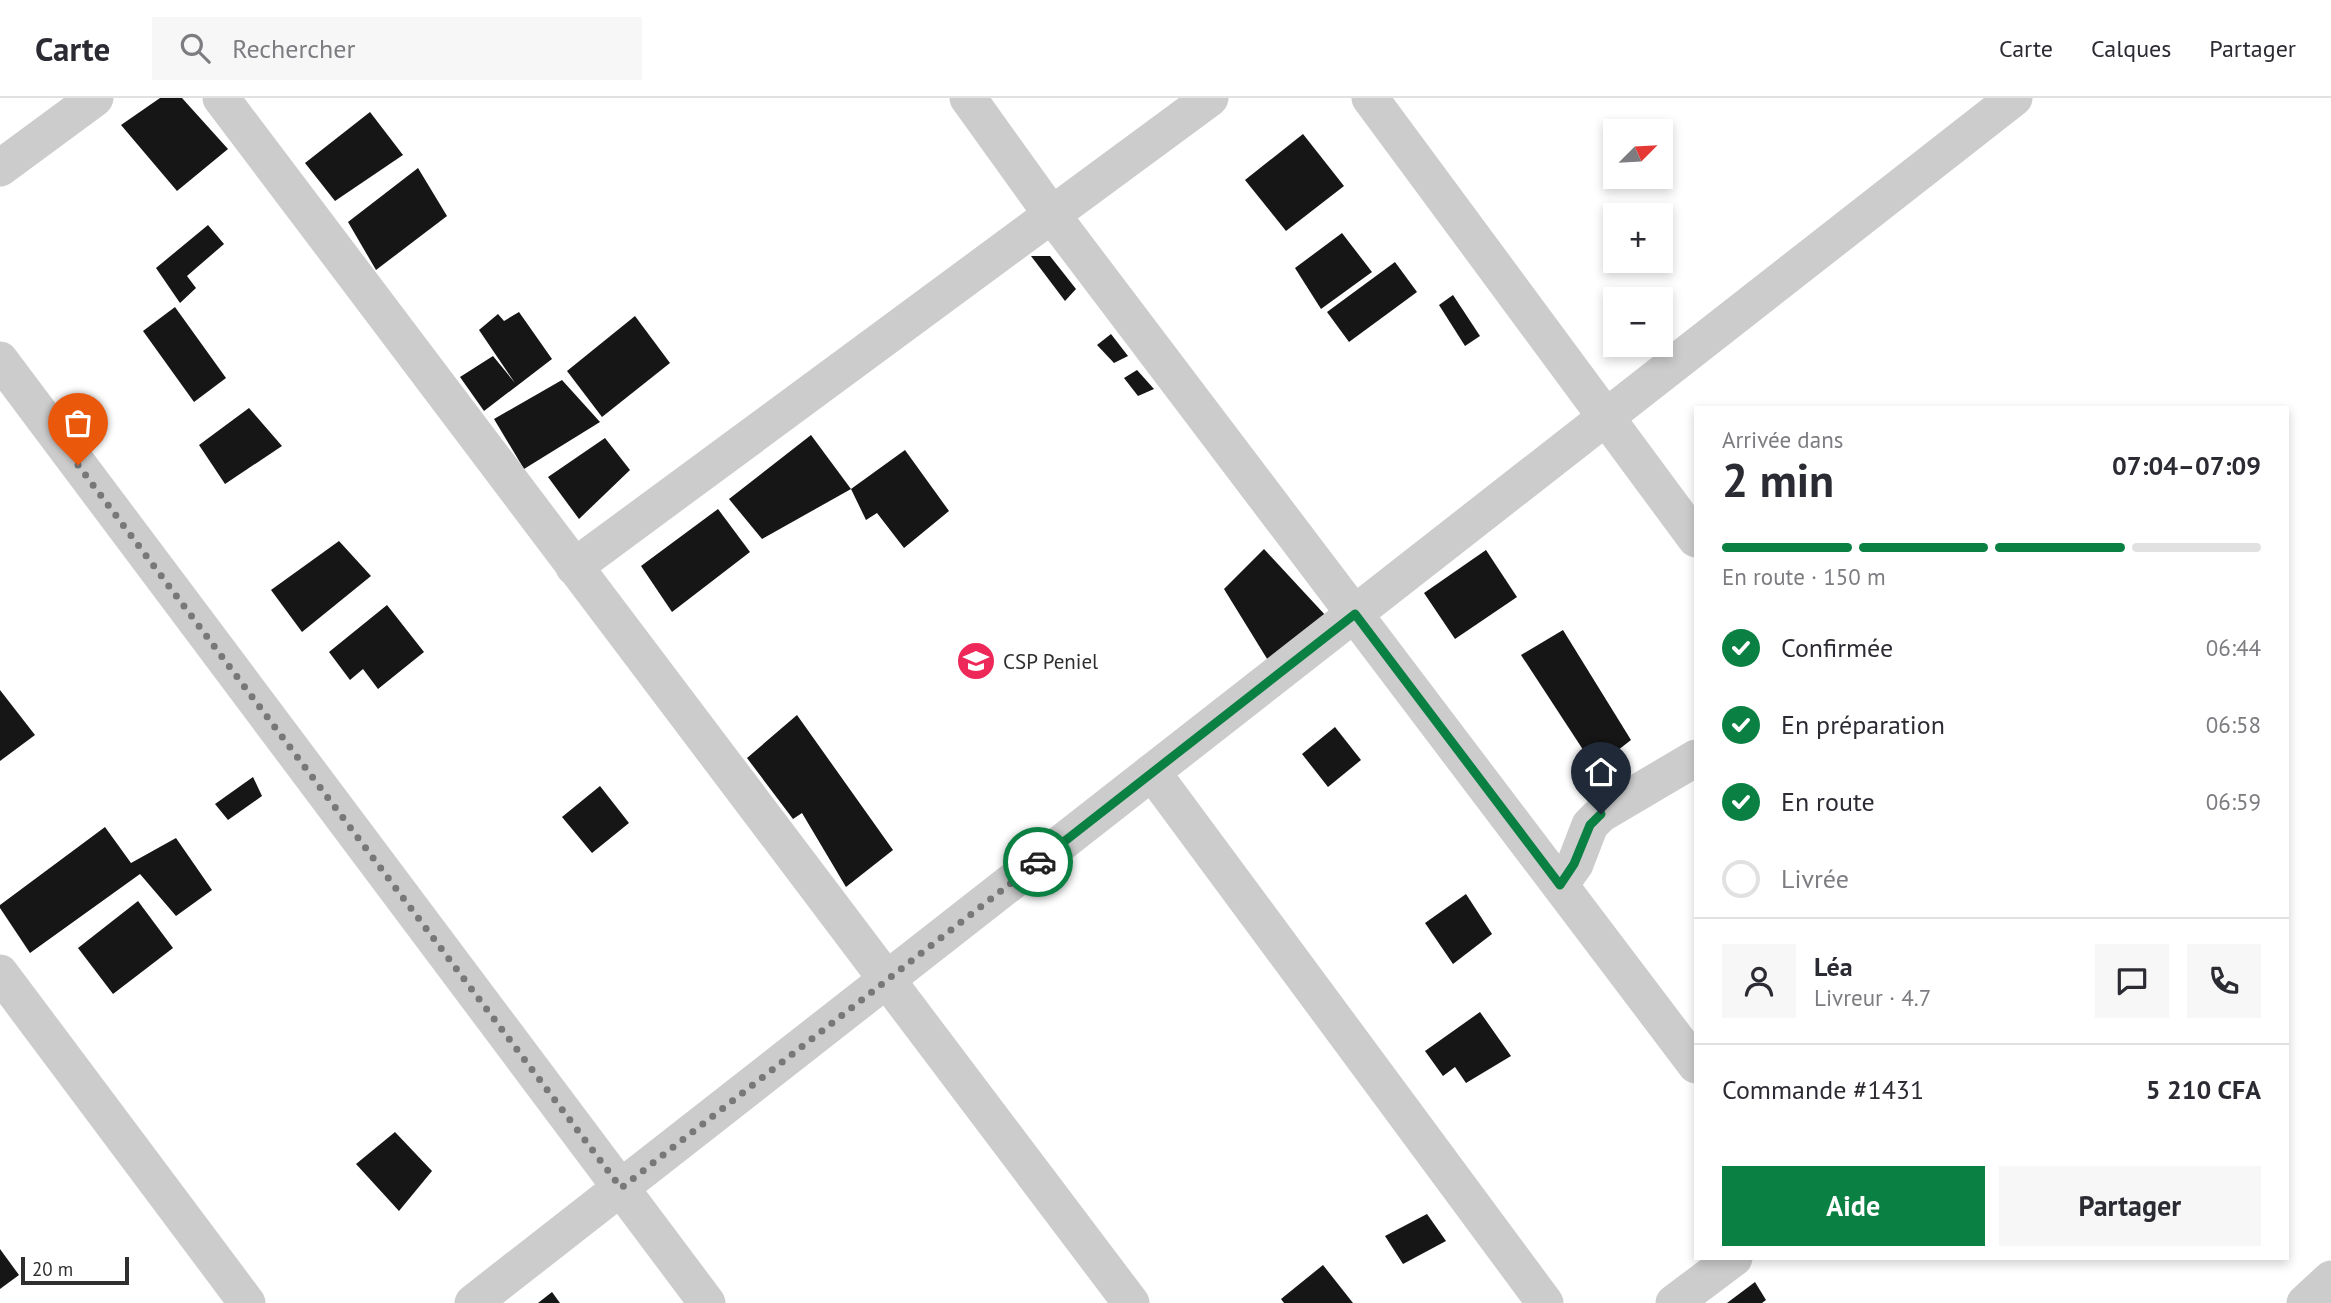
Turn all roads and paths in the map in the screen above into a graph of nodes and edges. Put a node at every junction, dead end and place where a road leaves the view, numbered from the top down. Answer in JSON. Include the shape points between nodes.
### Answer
{"nodes":[{"id":1,"x":95,"y":98,"type":"edge"},
{"id":2,"x":221,"y":98,"type":"edge"},
{"id":3,"x":968,"y":98,"type":"edge"},
{"id":4,"x":1210,"y":98,"type":"edge"},
{"id":5,"x":1370,"y":98,"type":"edge"},
{"id":6,"x":2014,"y":98,"type":"edge"},
{"id":7,"x":0,"y":168,"type":"edge"},
{"id":8,"x":1052,"y":215,"type":"junction"},
{"id":9,"x":0,"y":360,"type":"edge"},
{"id":10,"x":1606,"y":417,"type":"junction"},
{"id":11,"x":1694,"y":536,"type":"edge"},
{"id":12,"x":575,"y":567,"type":"junction"},
{"id":13,"x":1355,"y":614,"type":"junction"},
{"id":14,"x":1694,"y":759,"type":"edge"},
{"id":15,"x":1152,"y":772,"type":"junction"},
{"id":16,"x":1560,"y":885,"type":"junction"},
{"id":17,"x":0,"y":973,"type":"edge"},
{"id":18,"x":887,"y":980,"type":"junction"},
{"id":19,"x":1694,"y":1062,"type":"edge"},
{"id":20,"x":621,"y":1188,"type":"junction"},
{"id":21,"x":1731,"y":1260,"type":"edge"},
{"id":22,"x":2331,"y":1279,"type":"edge"},
{"id":23,"x":247,"y":1303,"type":"edge"},
{"id":24,"x":473,"y":1303,"type":"edge"},
{"id":25,"x":707,"y":1303,"type":"edge"},
{"id":26,"x":1131,"y":1303,"type":"edge"},
{"id":27,"x":1545,"y":1303,"type":"edge"},
{"id":28,"x":1674,"y":1303,"type":"edge"},
{"id":29,"x":2305,"y":1303,"type":"edge"}],
"edges":[{"from":1,"to":7,"type":"street"},
{"from":2,"to":12,"type":"street"},
{"from":3,"to":8,"type":"street"},
{"from":4,"to":8,"type":"street"},
{"from":5,"to":10,"type":"street"},
{"from":6,"to":10,"type":"street"},
{"from":8,"to":12,"type":"street"},
{"from":8,"to":13,"type":"street"},
{"from":9,"to":20,"type":"street"},
{"from":10,"to":11,"type":"street"},
{"from":10,"to":13,"type":"street"},
{"from":12,"to":18,"type":"street"},
{"from":13,"to":15,"type":"street"},
{"from":13,"to":16,"type":"street"},
{"from":14,"to":16,"type":"street","via":[[1601,814],[1590,825]]},
{"from":15,"to":18,"type":"street"},
{"from":15,"to":27,"type":"street"},
{"from":16,"to":19,"type":"street"},
{"from":17,"to":23,"type":"street"},
{"from":18,"to":20,"type":"street"},
{"from":18,"to":26,"type":"street"},
{"from":20,"to":24,"type":"street"},
{"from":20,"to":25,"type":"street"},
{"from":21,"to":28,"type":"street"},
{"from":22,"to":29,"type":"street"}]}
